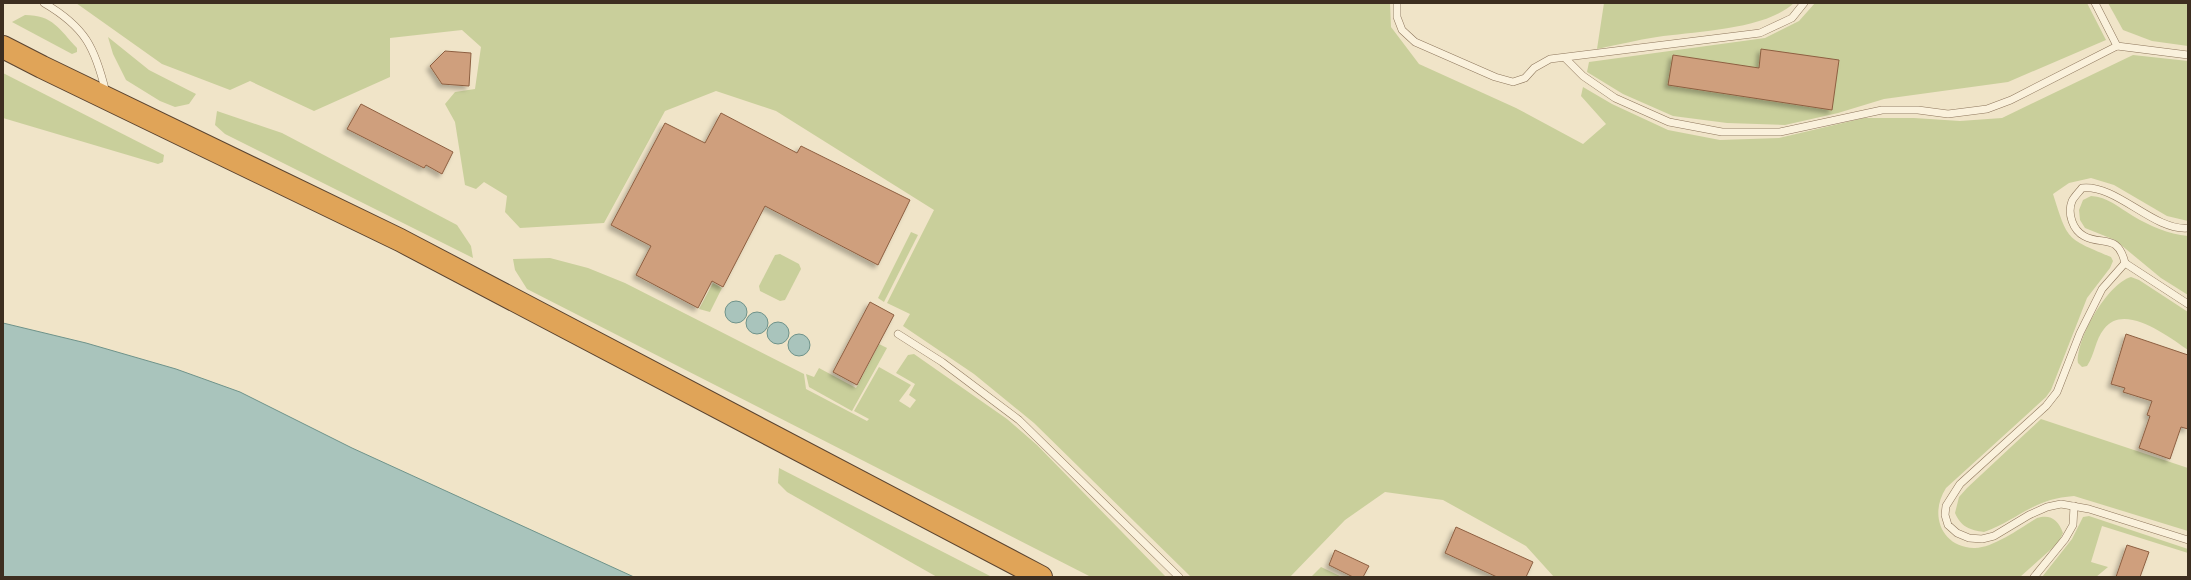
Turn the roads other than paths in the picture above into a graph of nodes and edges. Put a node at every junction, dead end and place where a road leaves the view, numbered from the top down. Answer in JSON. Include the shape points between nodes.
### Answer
{"nodes":[{"id":1,"x":44,"y":3,"type":"edge"},
{"id":2,"x":1397,"y":3,"type":"edge"},
{"id":3,"x":1804,"y":3,"type":"edge"},
{"id":4,"x":2095,"y":3,"type":"edge"},
{"id":5,"x":2118,"y":46,"type":"junction"},
{"id":6,"x":3,"y":47,"type":"edge"},
{"id":7,"x":2188,"y":55,"type":"edge"},
{"id":8,"x":1565,"y":58,"type":"junction"},
{"id":9,"x":108,"y":99,"type":"junction"},
{"id":10,"x":2188,"y":228,"type":"edge"},
{"id":11,"x":2125,"y":263,"type":"junction"},
{"id":12,"x":2188,"y":304,"type":"edge"},
{"id":13,"x":898,"y":334,"type":"dead end"},
{"id":14,"x":2074,"y":506,"type":"junction"},
{"id":15,"x":2188,"y":540,"type":"edge"},
{"id":16,"x":1041,"y":577,"type":"edge"},
{"id":17,"x":1179,"y":577,"type":"edge"},
{"id":18,"x":2034,"y":577,"type":"edge"}],
"edges":[{"from":1,"to":9,"type":"lane","via":[[64,15],[83,34],[98,61]]},
{"from":2,"to":8,"type":"lane","via":[[1397,17],[1402,30],[1415,42],[1495,77],[1513,82],[1525,78],[1534,68],[1550,59]]},
{"from":3,"to":8,"type":"lane","via":[[1792,18],[1760,33]]},
{"from":4,"to":5,"type":"lane"},
{"from":5,"to":7,"type":"lane"},
{"from":5,"to":8,"type":"lane","via":[[1987,109],[1948,114],[1882,110],[1780,132],[1722,132],[1669,122],[1616,98],[1583,76]]},
{"from":6,"to":9,"type":"highway"},
{"from":9,"to":16,"type":"highway","via":[[400,240]]},
{"from":10,"to":11,"type":"lane","via":[[2181,229],[2166,224],[2104,191],[2091,187],[2082,188],[2072,201],[2071,216],[2076,231],[2086,238],[2114,245],[2123,254]]},
{"from":11,"to":12,"type":"lane"},
{"from":11,"to":14,"type":"lane","via":[[2102,289],[2080,333],[2057,392],[2046,406],[1960,484],[1946,506],[1945,515],[1948,525],[1957,533],[1969,538],[1982,539],[1994,536],[2047,507],[2062,504]]},
{"from":13,"to":17,"type":"lane","via":[[942,362],[1019,420]]},
{"from":14,"to":15,"type":"lane"},
{"from":14,"to":18,"type":"lane","via":[[2073,525],[2065,540]]}]}
